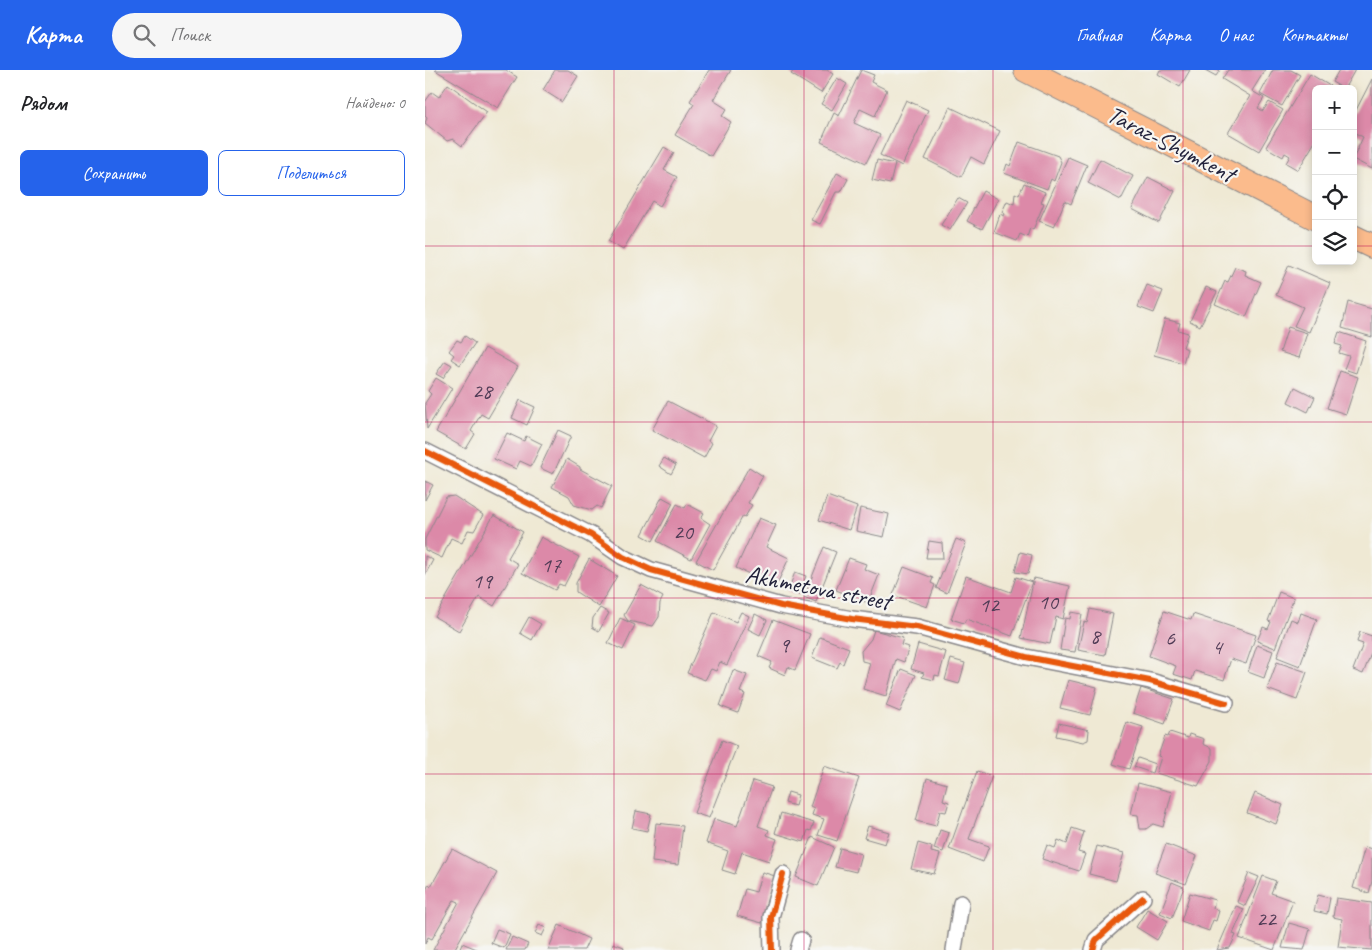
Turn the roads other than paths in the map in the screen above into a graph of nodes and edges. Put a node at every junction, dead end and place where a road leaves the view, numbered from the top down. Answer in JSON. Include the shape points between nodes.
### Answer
{"nodes":[{"id":1,"x":1026,"y":70,"type":"edge"},
{"id":2,"x":1312,"y":216,"type":"edge"},
{"id":3,"x":1357,"y":239,"type":"edge"},
{"id":4,"x":1372,"y":246,"type":"edge"},
{"id":5,"x":425,"y":451,"type":"edge"},
{"id":6,"x":1226,"y":702,"type":"dead end"},
{"id":7,"x":783,"y":874,"type":"dead end"},
{"id":8,"x":1143,"y":898,"type":"dead end"},
{"id":9,"x":961,"y":903,"type":"dead end"},
{"id":10,"x":772,"y":950,"type":"edge"},
{"id":11,"x":954,"y":950,"type":"edge"},
{"id":12,"x":1093,"y":950,"type":"edge"}],
"edges":[{"from":1,"to":2,"type":"main road","name":"Taraz-Shymkent"},
{"from":3,"to":4,"type":"main road"},
{"from":5,"to":6,"type":"street","name":"Akhmetova street","via":[[591,535],[651,570],[781,606],[852,619],[917,626],[1026,657],[1150,681]]},
{"from":7,"to":10,"type":"street","via":[[771,916]]},
{"from":8,"to":12,"type":"street","via":[[1096,940]]},
{"from":9,"to":11,"type":"street"}]}
